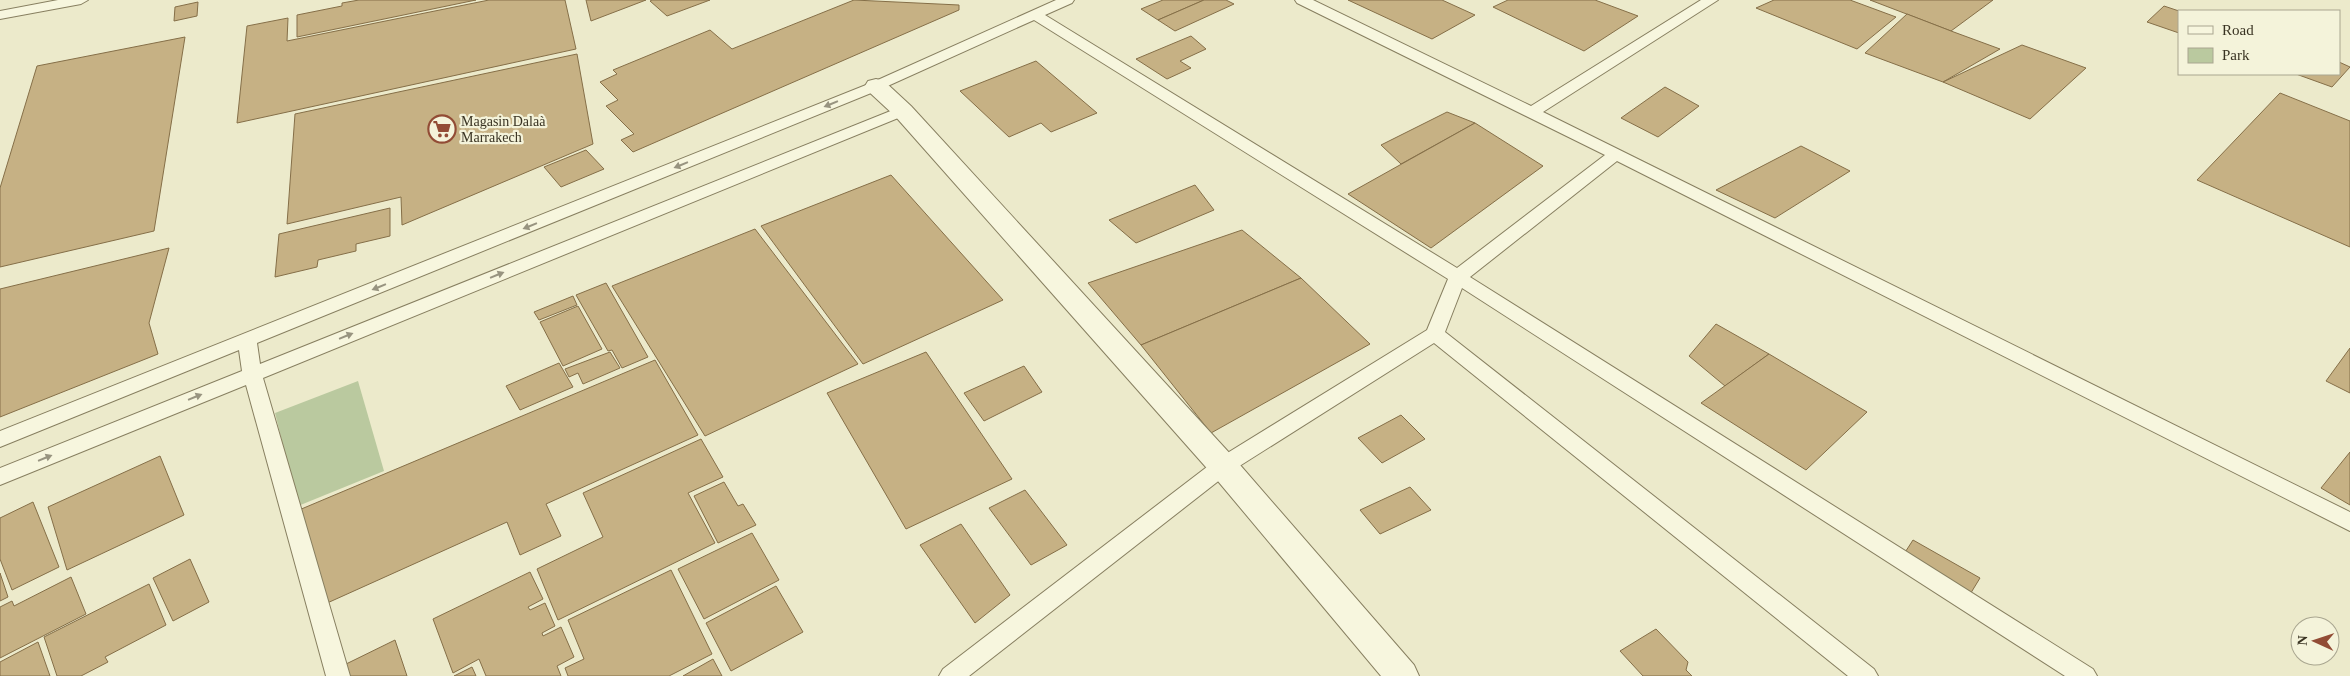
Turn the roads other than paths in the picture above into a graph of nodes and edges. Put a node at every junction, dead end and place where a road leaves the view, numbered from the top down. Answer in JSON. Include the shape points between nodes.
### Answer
{"nodes":[{"id":1,"x":81,"y":0,"type":"edge"},
{"id":2,"x":1067,"y":0,"type":"edge"},
{"id":3,"x":1302,"y":0,"type":"edge"},
{"id":4,"x":1711,"y":0,"type":"edge"},
{"id":5,"x":1034,"y":14,"type":"junction"},
{"id":6,"x":0,"y":15,"type":"edge"},
{"id":7,"x":876,"y":86,"type":"junction"},
{"id":8,"x":903,"y":111,"type":"junction"},
{"id":9,"x":1531,"y":113,"type":"junction"},
{"id":10,"x":1616,"y":154,"type":"junction"},
{"id":11,"x":1458,"y":276,"type":"junction"},
{"id":12,"x":1435,"y":334,"type":"junction"},
{"id":13,"x":247,"y":340,"type":"junction"},
{"id":14,"x":252,"y":374,"type":"junction"},
{"id":15,"x":0,"y":439,"type":"edge"},
{"id":16,"x":1223,"y":466,"type":"junction"},
{"id":17,"x":0,"y":477,"type":"edge"},
{"id":18,"x":2350,"y":522,"type":"edge"},
{"id":19,"x":338,"y":676,"type":"edge"},
{"id":20,"x":951,"y":676,"type":"edge"},
{"id":21,"x":1402,"y":676,"type":"edge"},
{"id":22,"x":1866,"y":676,"type":"edge"},
{"id":23,"x":2085,"y":676,"type":"edge"}],
"edges":[{"from":1,"to":6,"type":"lane"},
{"from":2,"to":5,"type":"lane"},
{"from":3,"to":9,"type":"lane"},
{"from":4,"to":9,"type":"lane"},
{"from":5,"to":7,"type":"lane"},
{"from":5,"to":11,"type":"lane"},
{"from":7,"to":8,"type":"street"},
{"from":7,"to":13,"type":"lane","one_way":true},
{"from":14,"to":8,"type":"lane","one_way":true},
{"from":8,"to":16,"type":"street"},
{"from":9,"to":10,"type":"lane"},
{"from":10,"to":11,"type":"lane"},
{"from":10,"to":18,"type":"lane"},
{"from":11,"to":12,"type":"lane"},
{"from":11,"to":23,"type":"lane"},
{"from":12,"to":16,"type":"lane"},
{"from":12,"to":22,"type":"lane"},
{"from":13,"to":14,"type":"lane"},
{"from":13,"to":15,"type":"lane"},
{"from":17,"to":14,"type":"lane","one_way":true},
{"from":14,"to":19,"type":"lane"},
{"from":16,"to":20,"type":"lane"},
{"from":16,"to":21,"type":"street"}]}
